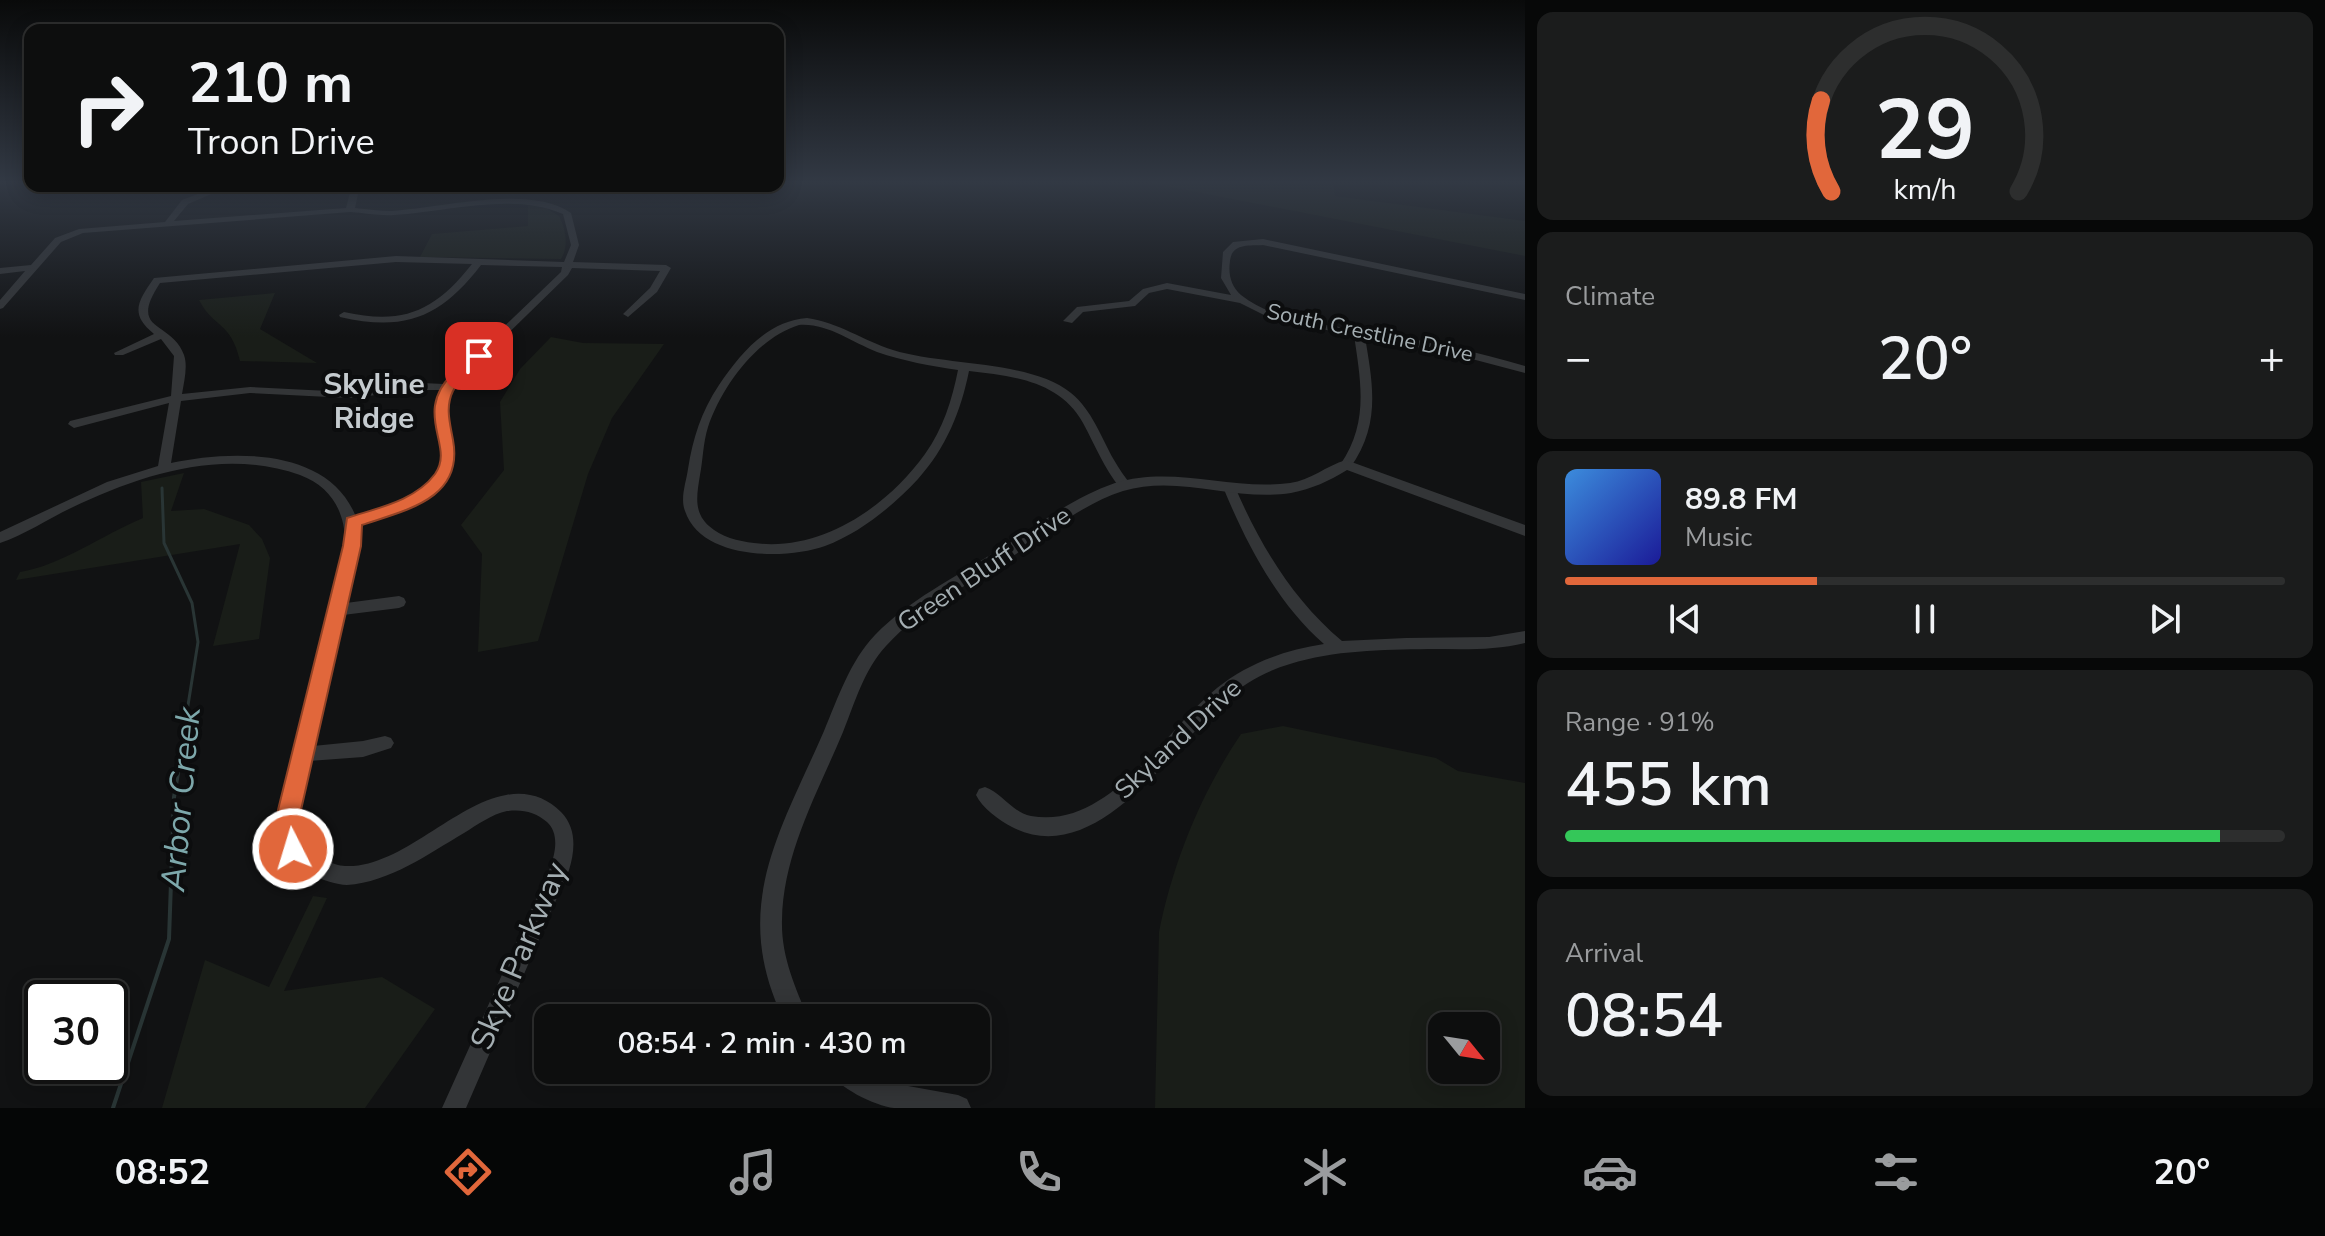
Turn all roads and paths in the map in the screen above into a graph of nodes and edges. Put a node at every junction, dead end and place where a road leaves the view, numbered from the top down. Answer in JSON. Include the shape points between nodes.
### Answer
{"nodes":[{"id":1,"x":81,"y":234,"type":"edge"},
{"id":2,"x":573,"y":234,"type":"edge"},
{"id":3,"x":478,"y":262,"type":"junction"},
{"id":4,"x":569,"y":264,"type":"junction"},
{"id":5,"x":33,"y":268,"type":"junction"},
{"id":6,"x":0,"y":271,"type":"edge"},
{"id":7,"x":1525,"y":297,"type":"edge"},
{"id":8,"x":1245,"y":301,"type":"junction"},
{"id":9,"x":0,"y":306,"type":"edge"},
{"id":10,"x":628,"y":314,"type":"dead end"},
{"id":11,"x":344,"y":315,"type":"dead end"},
{"id":12,"x":1068,"y":321,"type":"dead end"},
{"id":13,"x":1359,"y":332,"type":"junction"},
{"id":14,"x":159,"y":336,"type":"junction"},
{"id":15,"x":119,"y":353,"type":"dead end"},
{"id":16,"x":964,"y":369,"type":"junction"},
{"id":17,"x":1525,"y":370,"type":"edge"},
{"id":18,"x":447,"y":387,"type":"junction"},
{"id":19,"x":174,"y":401,"type":"junction"},
{"id":20,"x":74,"y":424,"type":"dead end"},
{"id":21,"x":1346,"y":465,"type":"junction"},
{"id":22,"x":164,"y":468,"type":"junction"},
{"id":23,"x":1125,"y":485,"type":"junction"},
{"id":24,"x":1229,"y":487,"type":"junction"},
{"id":25,"x":353,"y":522,"type":"junction"},
{"id":26,"x":1525,"y":531,"type":"edge"},
{"id":27,"x":0,"y":538,"type":"edge"},
{"id":28,"x":399,"y":602,"type":"dead end"},
{"id":29,"x":338,"y":610,"type":"junction"},
{"id":30,"x":1525,"y":637,"type":"edge"},
{"id":31,"x":1338,"y":647,"type":"junction"},
{"id":32,"x":385,"y":743,"type":"dead end"},
{"id":33,"x":303,"y":754,"type":"junction"},
{"id":34,"x":985,"y":795,"type":"dead end"},
{"id":35,"x":789,"y":1004,"type":"edge"},
{"id":36,"x":863,"y":1084,"type":"edge"},
{"id":37,"x":454,"y":1108,"type":"edge"},
{"id":38,"x":958,"y":1108,"type":"edge"}],
"edges":[{"from":1,"to":5,"type":"street","via":[[58,240]]},
{"from":2,"to":4,"type":"street"},
{"from":3,"to":4,"type":"street"},
{"from":3,"to":11,"type":"street","via":[[459,284],[415,317],[376,323]]},
{"from":3,"to":14,"type":"street","via":[[363,261],[163,279],[153,284],[142,314]]},
{"from":4,"to":10,"type":"street","via":[[666,268],[654,290]]},
{"from":4,"to":18,"type":"street","via":[[557,282]]},
{"from":5,"to":6,"type":"street"},
{"from":5,"to":9,"type":"street"},
{"from":7,"to":8,"type":"street","name":"South Crestline Drive","via":[[1249,241],[1228,250],[1225,273],[1231,290]]},
{"from":8,"to":12,"type":"street","via":[[1167,286],[1146,291],[1132,304],[1083,304]]},
{"from":8,"to":13,"type":"street","name":"South Crestline Drive","via":[[1285,318]]},
{"from":13,"to":17,"type":"street","name":"South Crestline Drive"},
{"from":13,"to":21,"type":"street","via":[[1366,419],[1364,434]]},
{"from":14,"to":15,"type":"street"},
{"from":14,"to":19,"type":"street","via":[[180,358]]},
{"from":16,"to":16,"type":"street","via":[[903,356],[816,323],[796,322],[775,330],[738,367],[704,422],[690,498],[694,517],[721,540],[767,550],[793,551],[840,534],[884,504],[930,458],[952,418]]},
{"from":16,"to":23,"type":"street","via":[[1037,381],[1066,395]]},
{"from":18,"to":19,"type":"street","via":[[420,385],[331,396],[246,390]]},
{"from":18,"to":25,"type":"street","via":[[440,412],[448,458],[445,473],[409,503]]},
{"from":19,"to":20,"type":"street"},
{"from":19,"to":22,"type":"street"},
{"from":21,"to":24,"type":"street","name":"Green Bluff Drive","via":[[1289,491]]},
{"from":21,"to":26,"type":"street"},
{"from":22,"to":25,"type":"street","via":[[227,460],[282,465],[325,482]]},
{"from":22,"to":27,"type":"street","via":[[91,492]]},
{"from":23,"to":24,"type":"street","name":"Green Bluff Drive","via":[[1176,480]]},
{"from":23,"to":35,"type":"street","name":"Green Bluff Drive","via":[[1088,500],[901,622],[857,674],[809,787],[772,898],[773,958]]},
{"from":24,"to":31,"type":"street","via":[[1267,564]]},
{"from":25,"to":29,"type":"street","name":"Skye Parkway"},
{"from":28,"to":29,"type":"street"},
{"from":29,"to":33,"type":"street","name":"Skye Parkway"},
{"from":30,"to":31,"type":"street","name":"Skyland Drive","via":[[1475,644]]},
{"from":31,"to":34,"type":"street","name":"Skyland Drive","via":[[1269,665],[1224,689],[1140,776],[1087,819],[1059,827],[1029,825]]},
{"from":32,"to":33,"type":"street"},
{"from":33,"to":37,"type":"street","name":"Skye Parkway","via":[[289,810],[289,840],[300,860],[325,874],[357,876],[396,863],[503,803],[540,806],[562,832],[565,846],[559,870]]},
{"from":36,"to":38,"type":"street","via":[[902,1101]]}]}
